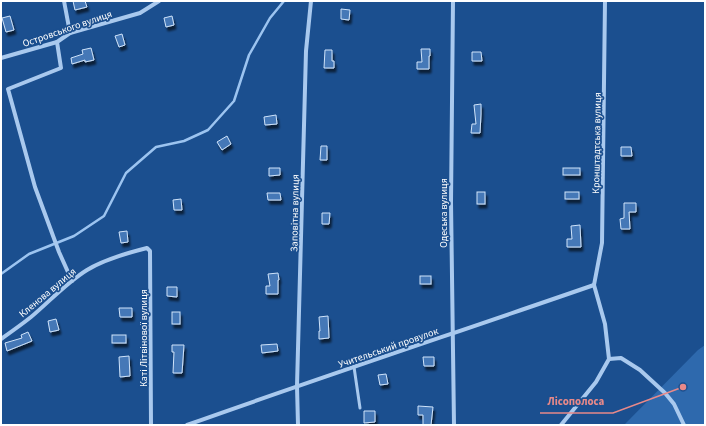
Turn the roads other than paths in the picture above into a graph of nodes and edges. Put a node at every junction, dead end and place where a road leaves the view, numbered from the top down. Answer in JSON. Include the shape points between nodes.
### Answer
{"nodes":[{"id":1,"x":64,"y":1,"type":"edge"},
{"id":2,"x":157,"y":1,"type":"edge"},
{"id":3,"x":311,"y":1,"type":"edge"},
{"id":4,"x":452,"y":1,"type":"edge"},
{"id":5,"x":605,"y":1,"type":"edge"},
{"id":6,"x":70,"y":33,"type":"junction"},
{"id":7,"x":57,"y":42,"type":"junction"},
{"id":8,"x":1,"y":58,"type":"edge"},
{"id":9,"x":150,"y":251,"type":"joint"},
{"id":10,"x":72,"y":281,"type":"junction"},
{"id":11,"x":594,"y":285,"type":"junction"},
{"id":12,"x":452,"y":334,"type":"junction"},
{"id":13,"x":1,"y":339,"type":"edge"},
{"id":14,"x":609,"y":359,"type":"junction"},
{"id":15,"x":354,"y":367,"type":"junction"},
{"id":16,"x":297,"y":386,"type":"junction"},
{"id":17,"x":360,"y":408,"type":"dead end"},
{"id":18,"x":151,"y":425,"type":"edge"},
{"id":19,"x":187,"y":425,"type":"edge"},
{"id":20,"x":298,"y":425,"type":"edge"},
{"id":21,"x":454,"y":425,"type":"edge"},
{"id":22,"x":561,"y":425,"type":"edge"},
{"id":23,"x":684,"y":425,"type":"edge"}],
"edges":[{"from":1,"to":6,"type":"street"},
{"from":2,"to":6,"type":"street","name":"Островського вулиця","via":[[140,13]]},
{"from":3,"to":16,"type":"street","name":"Заповітна вулиця","via":[[306,59]]},
{"from":4,"to":12,"type":"street","name":"Одеська вулиця"},
{"from":5,"to":11,"type":"street","name":"Кронштадтська вулиця","via":[[602,243]]},
{"from":6,"to":7,"type":"street","name":"Островського вулиця"},
{"from":7,"to":8,"type":"street","name":"Островського вулиця"},
{"from":7,"to":10,"type":"street","via":[[61,68],[8,89],[35,187]]},
{"from":9,"to":10,"type":"street","name":"Кленова вулиця","via":[[147,248],[104,262]]},
{"from":9,"to":18,"type":"street","name":"Каті Літвінової вулиця"},
{"from":10,"to":13,"type":"street","name":"Кленова вулиця","via":[[30,318]]},
{"from":11,"to":12,"type":"street","name":"Учительський провулок"},
{"from":11,"to":14,"type":"street","via":[[605,324]]},
{"from":12,"to":15,"type":"street","name":"Учительський провулок"},
{"from":12,"to":21,"type":"street","name":"Одеська вулиця"},
{"from":14,"to":22,"type":"street","via":[[596,382]]},
{"from":14,"to":23,"type":"street","via":[[621,358],[640,370],[674,404]]},
{"from":15,"to":16,"type":"street","name":"Учительський провулок"},
{"from":15,"to":17,"type":"lane"},
{"from":16,"to":19,"type":"street","name":"Учительський провулок"},
{"from":16,"to":20,"type":"street","name":"Заповітна вулиця"}]}
